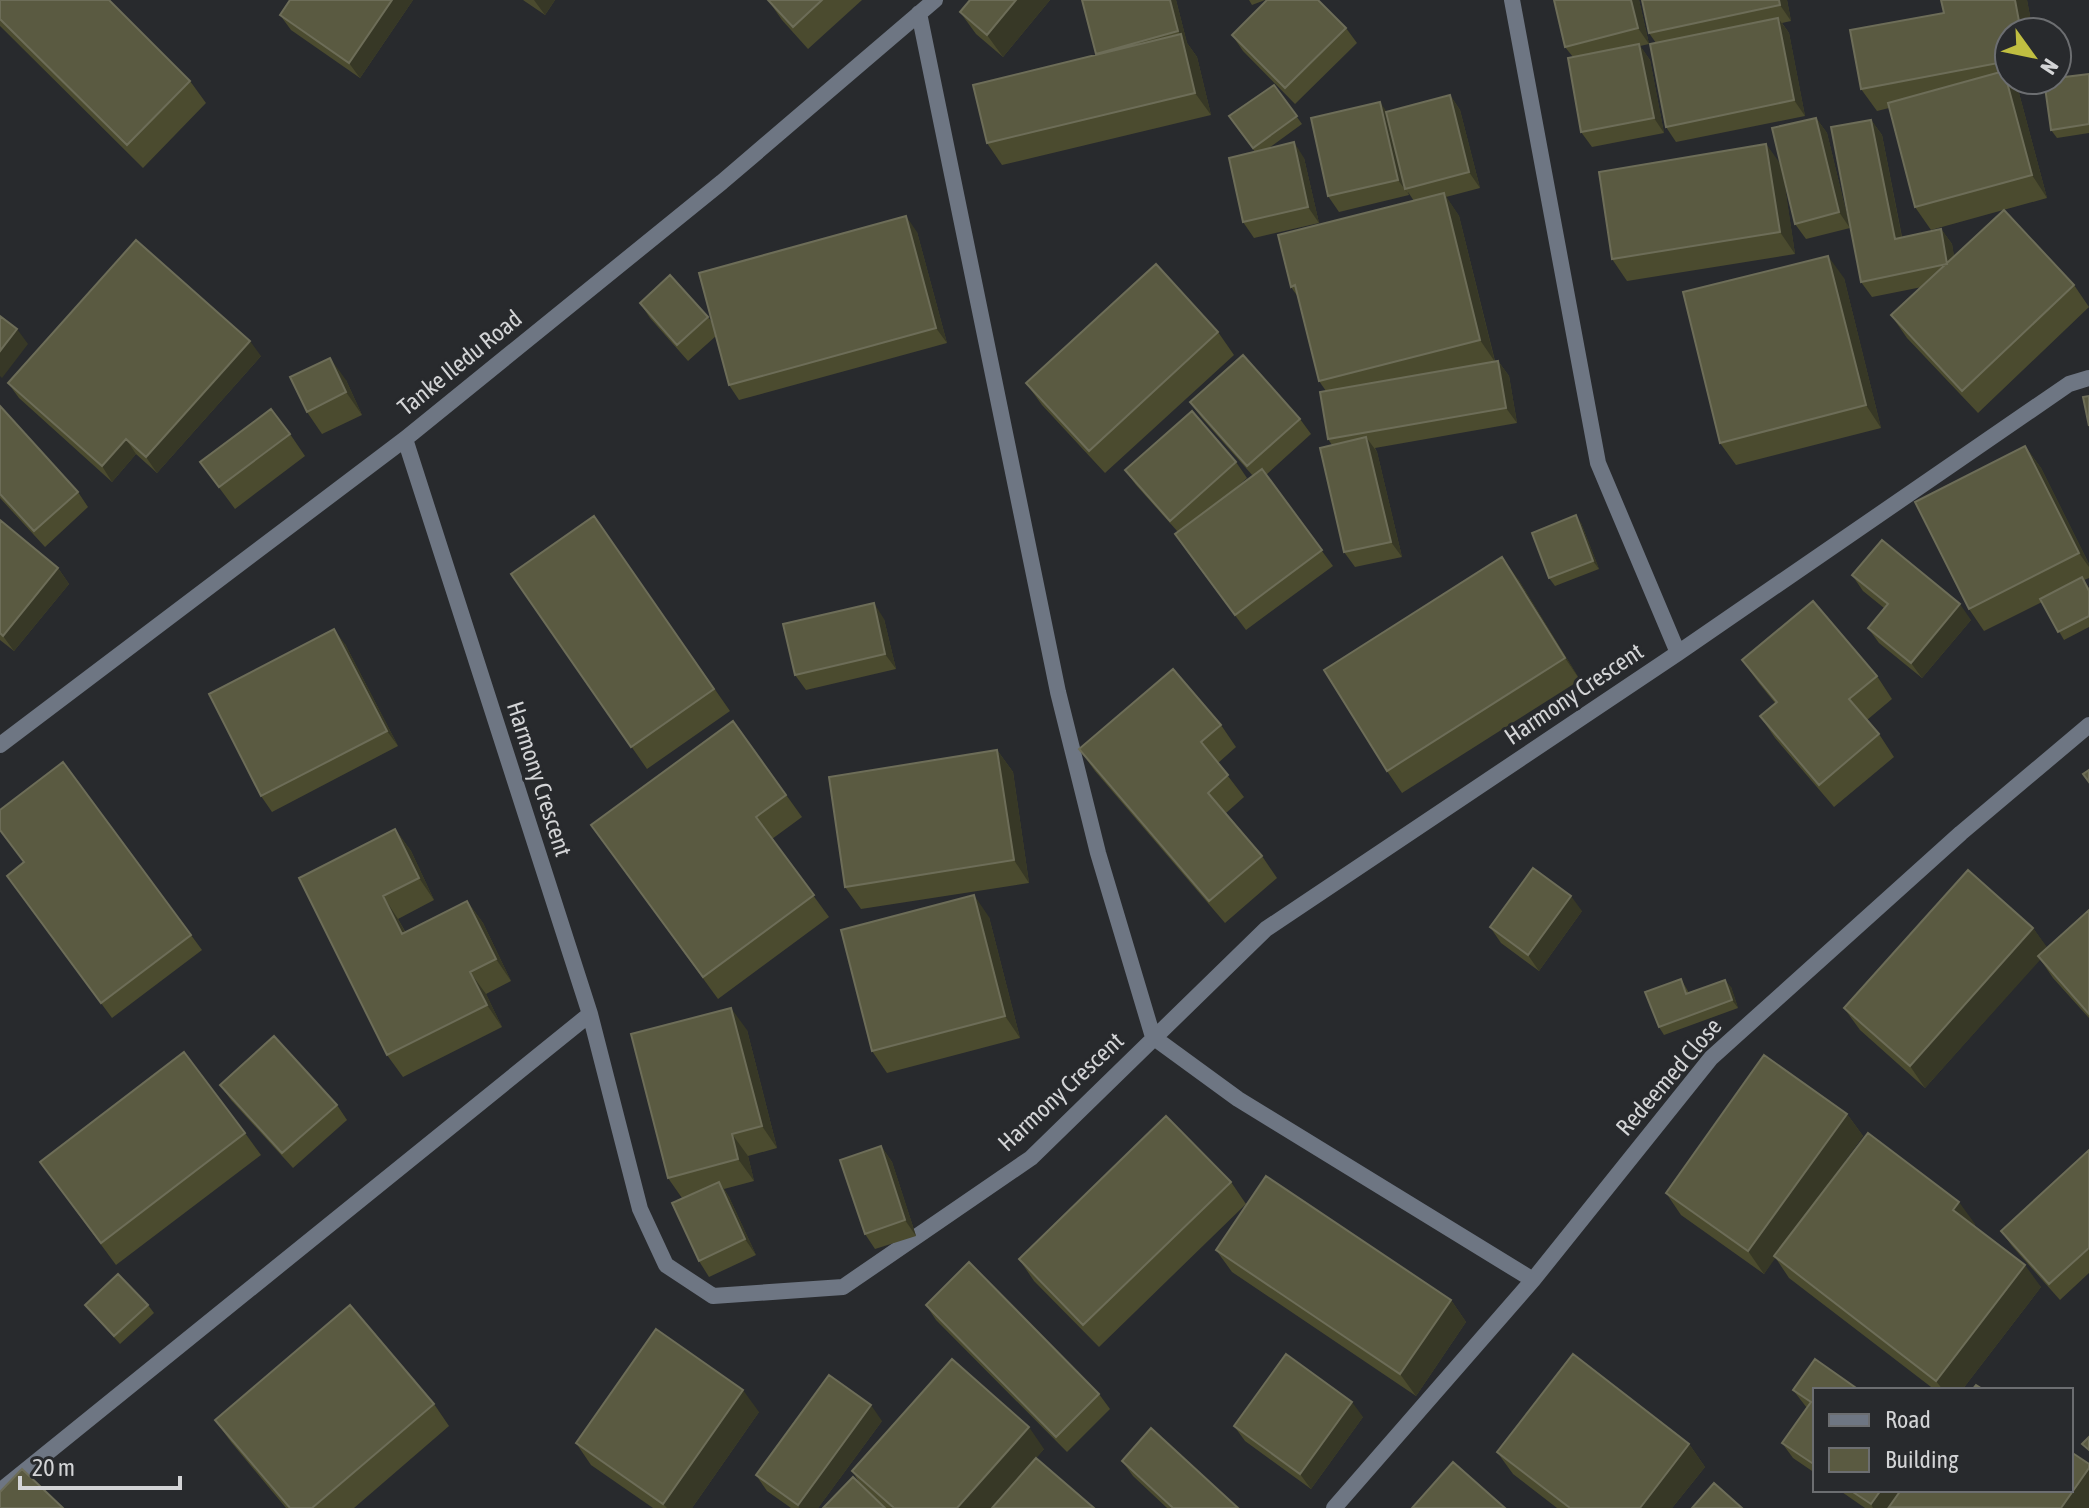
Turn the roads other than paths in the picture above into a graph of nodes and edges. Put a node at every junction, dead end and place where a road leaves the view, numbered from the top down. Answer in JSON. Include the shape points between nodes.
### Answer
{"nodes":[{"id":1,"x":935,"y":0,"type":"edge"},
{"id":2,"x":1512,"y":0,"type":"edge"},
{"id":3,"x":919,"y":13,"type":"junction"},
{"id":4,"x":2089,"y":378,"type":"edge"},
{"id":5,"x":405,"y":439,"type":"junction"},
{"id":6,"x":1678,"y":653,"type":"junction"},
{"id":7,"x":2089,"y":725,"type":"edge"},
{"id":8,"x":0,"y":745,"type":"edge"},
{"id":9,"x":590,"y":1014,"type":"junction"},
{"id":10,"x":1153,"y":1037,"type":"junction"},
{"id":11,"x":1533,"y":1280,"type":"junction"},
{"id":12,"x":0,"y":1491,"type":"edge"},
{"id":13,"x":1334,"y":1508,"type":"edge"}],
"edges":[{"from":1,"to":3,"type":"street","name":"Tanke Iledu Road"},
{"from":2,"to":6,"type":"street","via":[[1598,463]]},
{"from":3,"to":5,"type":"street","name":"Tanke Iledu Road","via":[[722,182]]},
{"from":3,"to":10,"type":"street","via":[[1058,692],[1098,853]]},
{"from":4,"to":6,"type":"street","name":"Harmony Crescent","via":[[2069,384]]},
{"from":5,"to":8,"type":"street","name":"Tanke Iledu Road"},
{"from":5,"to":9,"type":"street","name":"Harmony Crescent"},
{"from":6,"to":10,"type":"street","name":"Harmony Crescent","via":[[1266,929]]},
{"from":7,"to":11,"type":"street","name":"Redeemed Close","via":[[1711,1058]]},
{"from":9,"to":10,"type":"street","name":"Harmony Crescent","via":[[640,1209],[666,1265],[713,1296],[843,1287],[1031,1158]]},
{"from":9,"to":12,"type":"street"},
{"from":10,"to":11,"type":"street","via":[[1238,1099]]},
{"from":11,"to":13,"type":"street","name":"Redeemed Close"}]}
